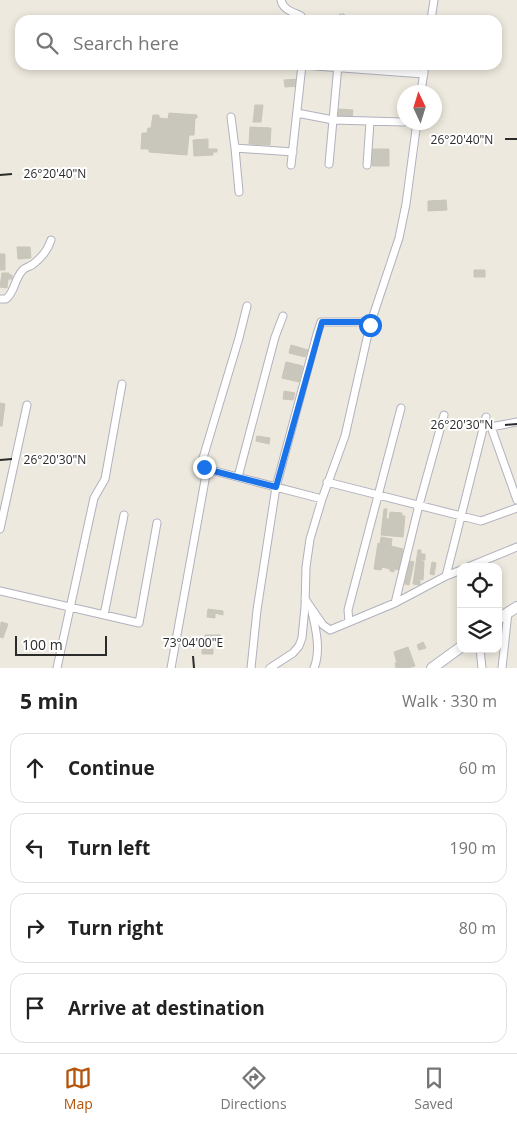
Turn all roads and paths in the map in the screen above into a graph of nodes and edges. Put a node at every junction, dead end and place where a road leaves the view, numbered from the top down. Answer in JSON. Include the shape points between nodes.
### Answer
{"nodes":[{"id":1,"x":281,"y":0,"type":"edge"},
{"id":2,"x":434,"y":0,"type":"edge"},
{"id":3,"x":300,"y":15,"type":"edge"},
{"id":4,"x":432,"y":15,"type":"edge"},
{"id":5,"x":301,"y":70,"type":"edge"},
{"id":6,"x":338,"y":70,"type":"edge"},
{"id":7,"x":393,"y":70,"type":"edge"},
{"id":8,"x":424,"y":70,"type":"edge"},
{"id":9,"x":424,"y":74,"type":"junction"},
{"id":10,"x":422,"y":85,"type":"edge"},
{"id":11,"x":297,"y":113,"type":"junction"},
{"id":12,"x":231,"y":117,"type":"dead end"},
{"id":13,"x":333,"y":120,"type":"junction"},
{"id":14,"x":370,"y":122,"type":"junction"},
{"id":15,"x":397,"y":122,"type":"edge"},
{"id":16,"x":416,"y":130,"type":"edge"},
{"id":17,"x":235,"y":148,"type":"junction"},
{"id":18,"x":293,"y":152,"type":"junction"},
{"id":19,"x":329,"y":164,"type":"dead end"},
{"id":20,"x":291,"y":165,"type":"dead end"},
{"id":21,"x":367,"y":165,"type":"dead end"},
{"id":22,"x":239,"y":192,"type":"dead end"},
{"id":23,"x":51,"y":240,"type":"dead end"},
{"id":24,"x":0,"y":299,"type":"edge"},
{"id":25,"x":247,"y":306,"type":"dead end"},
{"id":26,"x":282,"y":316,"type":"dead end"},
{"id":27,"x":372,"y":322,"type":"junction"},
{"id":28,"x":122,"y":384,"type":"dead end"},
{"id":29,"x":27,"y":406,"type":"dead end"},
{"id":30,"x":401,"y":408,"type":"dead end"},
{"id":31,"x":444,"y":415,"type":"dead end"},
{"id":32,"x":486,"y":417,"type":"dead end"},
{"id":33,"x":517,"y":422,"type":"edge"},
{"id":34,"x":206,"y":469,"type":"junction"},
{"id":35,"x":238,"y":477,"type":"junction"},
{"id":36,"x":327,"y":482,"type":"junction"},
{"id":37,"x":276,"y":487,"type":"junction"},
{"id":38,"x":378,"y":495,"type":"junction"},
{"id":39,"x":322,"y":499,"type":"junction"},
{"id":40,"x":517,"y":500,"type":"edge"},
{"id":41,"x":419,"y":505,"type":"junction"},
{"id":42,"x":517,"y":508,"type":"edge"},
{"id":43,"x":124,"y":514,"type":"dead end"},
{"id":44,"x":461,"y":516,"type":"junction"},
{"id":45,"x":157,"y":523,"type":"dead end"},
{"id":46,"x":0,"y":529,"type":"edge"},
{"id":47,"x":517,"y":547,"type":"edge"},
{"id":48,"x":478,"y":563,"type":"edge"},
{"id":49,"x":457,"y":572,"type":"edge"},
{"id":50,"x":446,"y":576,"type":"junction"},
{"id":51,"x":0,"y":591,"type":"edge"},
{"id":52,"x":305,"y":599,"type":"junction"},
{"id":53,"x":395,"y":603,"type":"junction"},
{"id":54,"x":310,"y":606,"type":"junction"},
{"id":55,"x":70,"y":607,"type":"junction"},
{"id":56,"x":512,"y":610,"type":"edge"},
{"id":57,"x":104,"y":615,"type":"junction"},
{"id":58,"x":349,"y":622,"type":"junction"},
{"id":59,"x":457,"y":650,"type":"edge"},
{"id":60,"x":480,"y":653,"type":"edge"},
{"id":61,"x":57,"y":668,"type":"edge"},
{"id":62,"x":171,"y":668,"type":"edge"},
{"id":63,"x":251,"y":668,"type":"edge"},
{"id":64,"x":270,"y":668,"type":"edge"},
{"id":65,"x":314,"y":668,"type":"edge"},
{"id":66,"x":432,"y":668,"type":"edge"},
{"id":67,"x":482,"y":668,"type":"edge"},
{"id":68,"x":502,"y":668,"type":"edge"}],
"edges":[{"from":1,"to":3,"type":"street","via":[[285,8]]},
{"from":2,"to":4,"type":"street"},
{"from":5,"to":11,"type":"street"},
{"from":6,"to":13,"type":"street"},
{"from":7,"to":9,"type":"street"},
{"from":8,"to":9,"type":"street"},
{"from":9,"to":10,"type":"street"},
{"from":11,"to":13,"type":"street"},
{"from":11,"to":18,"type":"street"},
{"from":12,"to":17,"type":"street"},
{"from":13,"to":14,"type":"street"},
{"from":13,"to":19,"type":"street"},
{"from":14,"to":15,"type":"street"},
{"from":14,"to":21,"type":"street"},
{"from":16,"to":27,"type":"street","via":[[399,238]]},
{"from":17,"to":18,"type":"street"},
{"from":17,"to":22,"type":"street"},
{"from":18,"to":20,"type":"street"},
{"from":23,"to":24,"type":"street","via":[[43,254],[23,270],[11,295]]},
{"from":25,"to":34,"type":"street","via":[[203,458]]},
{"from":26,"to":35,"type":"street"},
{"from":27,"to":36,"type":"street","via":[[345,436]]},
{"from":27,"to":37,"type":"street","via":[[322,322]]},
{"from":28,"to":55,"type":"street","via":[[105,479],[94,498]]},
{"from":29,"to":46,"type":"street"},
{"from":30,"to":38,"type":"street"},
{"from":31,"to":41,"type":"street"},
{"from":32,"to":44,"type":"street"},
{"from":33,"to":40,"type":"street","via":[[491,427]]},
{"from":34,"to":35,"type":"street"},
{"from":34,"to":62,"type":"street"},
{"from":35,"to":37,"type":"street"},
{"from":36,"to":38,"type":"street"},
{"from":36,"to":39,"type":"street"},
{"from":37,"to":39,"type":"street"},
{"from":37,"to":63,"type":"street"},
{"from":38,"to":41,"type":"street"},
{"from":38,"to":58,"type":"street","via":[[348,610]]},
{"from":39,"to":52,"type":"street","via":[[310,539]]},
{"from":41,"to":44,"type":"street"},
{"from":41,"to":53,"type":"street"},
{"from":42,"to":44,"type":"street","via":[[481,521]]},
{"from":43,"to":57,"type":"street"},
{"from":44,"to":50,"type":"street"},
{"from":45,"to":57,"type":"street","via":[[139,623]]},
{"from":47,"to":48,"type":"street"},
{"from":49,"to":50,"type":"street"},
{"from":50,"to":53,"type":"street"},
{"from":51,"to":55,"type":"street"},
{"from":52,"to":54,"type":"street"},
{"from":52,"to":64,"type":"street","via":[[304,627],[299,646]]},
{"from":53,"to":58,"type":"street"},
{"from":54,"to":58,"type":"street","via":[[325,628],[330,630]]},
{"from":54,"to":65,"type":"street","via":[[318,648]]},
{"from":55,"to":57,"type":"street"},
{"from":55,"to":61,"type":"street"},
{"from":56,"to":68,"type":"street"},
{"from":59,"to":66,"type":"main road"},
{"from":60,"to":67,"type":"street"}]}
